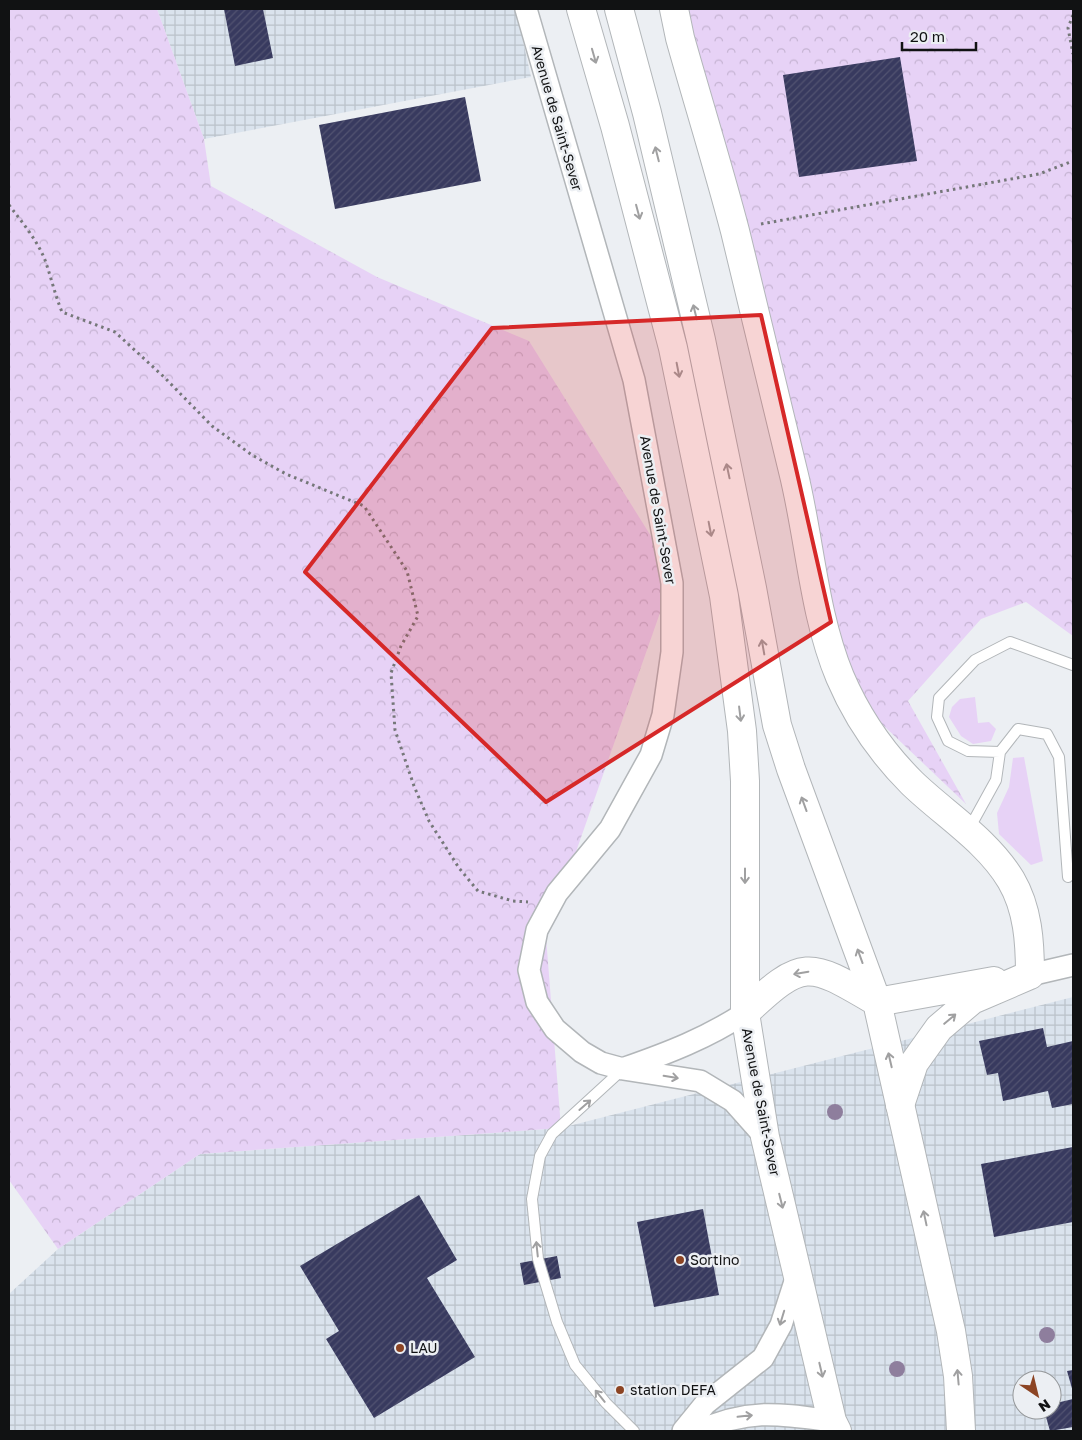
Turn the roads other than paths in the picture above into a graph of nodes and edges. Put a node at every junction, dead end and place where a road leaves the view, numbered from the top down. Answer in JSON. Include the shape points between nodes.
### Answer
{"nodes":[{"id":1,"x":526,"y":9,"type":"edge"},
{"id":2,"x":581,"y":9,"type":"edge"},
{"id":3,"x":619,"y":9,"type":"edge"},
{"id":4,"x":674,"y":9,"type":"edge"},
{"id":5,"x":1073,"y":665,"type":"edge"},
{"id":6,"x":1000,"y":752,"type":"junction"},
{"id":7,"x":967,"y":832,"type":"junction"},
{"id":8,"x":1068,"y":877,"type":"dead end"},
{"id":9,"x":1073,"y":965,"type":"edge"},
{"id":10,"x":1030,"y":975,"type":"junction"},
{"id":11,"x":877,"y":1002,"type":"junction"},
{"id":12,"x":744,"y":1013,"type":"junction"},
{"id":13,"x":623,"y":1069,"type":"junction"},
{"id":14,"x":900,"y":1105,"type":"junction"},
{"id":15,"x":765,"y":1136,"type":"junction"},
{"id":16,"x":798,"y":1272,"type":"junction"},
{"id":17,"x":839,"y":1428,"type":"edge"},
{"id":18,"x":958,"y":1430,"type":"edge"},
{"id":19,"x":634,"y":1431,"type":"edge"},
{"id":20,"x":683,"y":1431,"type":"edge"},
{"id":21,"x":699,"y":1431,"type":"edge"}],
"edges":[{"from":1,"to":13,"type":"street","name":"Avenue de Saint-Sever","via":[[634,380],[672,592],[672,652],[663,715],[651,755],[610,829],[558,892],[537,930],[529,970],[537,1002],[555,1029],[582,1052],[601,1063]]},
{"from":2,"to":12,"type":"main road","one_way":true,"via":[[673,348],[724,596],[746,781]]},
{"from":11,"to":3,"type":"main road","one_way":true,"via":[[777,725],[701,340]]},
{"from":4,"to":7,"type":"main road","via":[[734,229],[794,476],[825,633],[840,677],[862,721],[888,757]]},
{"from":5,"to":6,"type":"lane","via":[[1010,642],[975,660],[939,698],[937,717],[948,741],[968,751]]},
{"from":6,"to":7,"type":"lane","via":[[996,780]]},
{"from":6,"to":8,"type":"lane","via":[[1018,728],[1047,734],[1059,756]]},
{"from":7,"to":10,"type":"main road","via":[[992,854],[1011,880],[1024,910],[1030,942]]},
{"from":9,"to":10,"type":"street"},
{"from":10,"to":11,"type":"main road"},
{"from":14,"to":10,"type":"main road","one_way":true,"via":[[914,1063],[939,1028],[972,1000]]},
{"from":11,"to":12,"type":"main road","one_way":true,"via":[[824,973],[798,972],[774,984]]},
{"from":14,"to":11,"type":"main road","one_way":true},
{"from":12,"to":13,"type":"street","name":"Avenue de Saint-Sever","via":[[720,1030],[691,1044]]},
{"from":12,"to":15,"type":"main road","name":"Avenue de Saint-Sever"},
{"from":13,"to":15,"type":"street","one_way":true,"via":[[700,1082],[733,1101]]},
{"from":19,"to":13,"type":"lane","one_way":true,"via":[[575,1365],[557,1322],[538,1259],[532,1199],[540,1156],[552,1134]]},
{"from":18,"to":14,"type":"main road","one_way":true,"via":[[958,1376],[950,1331]]},
{"from":15,"to":16,"type":"main road","name":"Avenue de Saint-Sever","one_way":true},
{"from":16,"to":17,"type":"main road","name":"Avenue de Saint-Sever","one_way":true},
{"from":16,"to":20,"type":"street","one_way":true,"via":[[781,1325],[763,1358],[705,1404]]},
{"from":21,"to":17,"type":"street","one_way":true,"via":[[735,1417],[760,1414],[780,1414]]}]}
